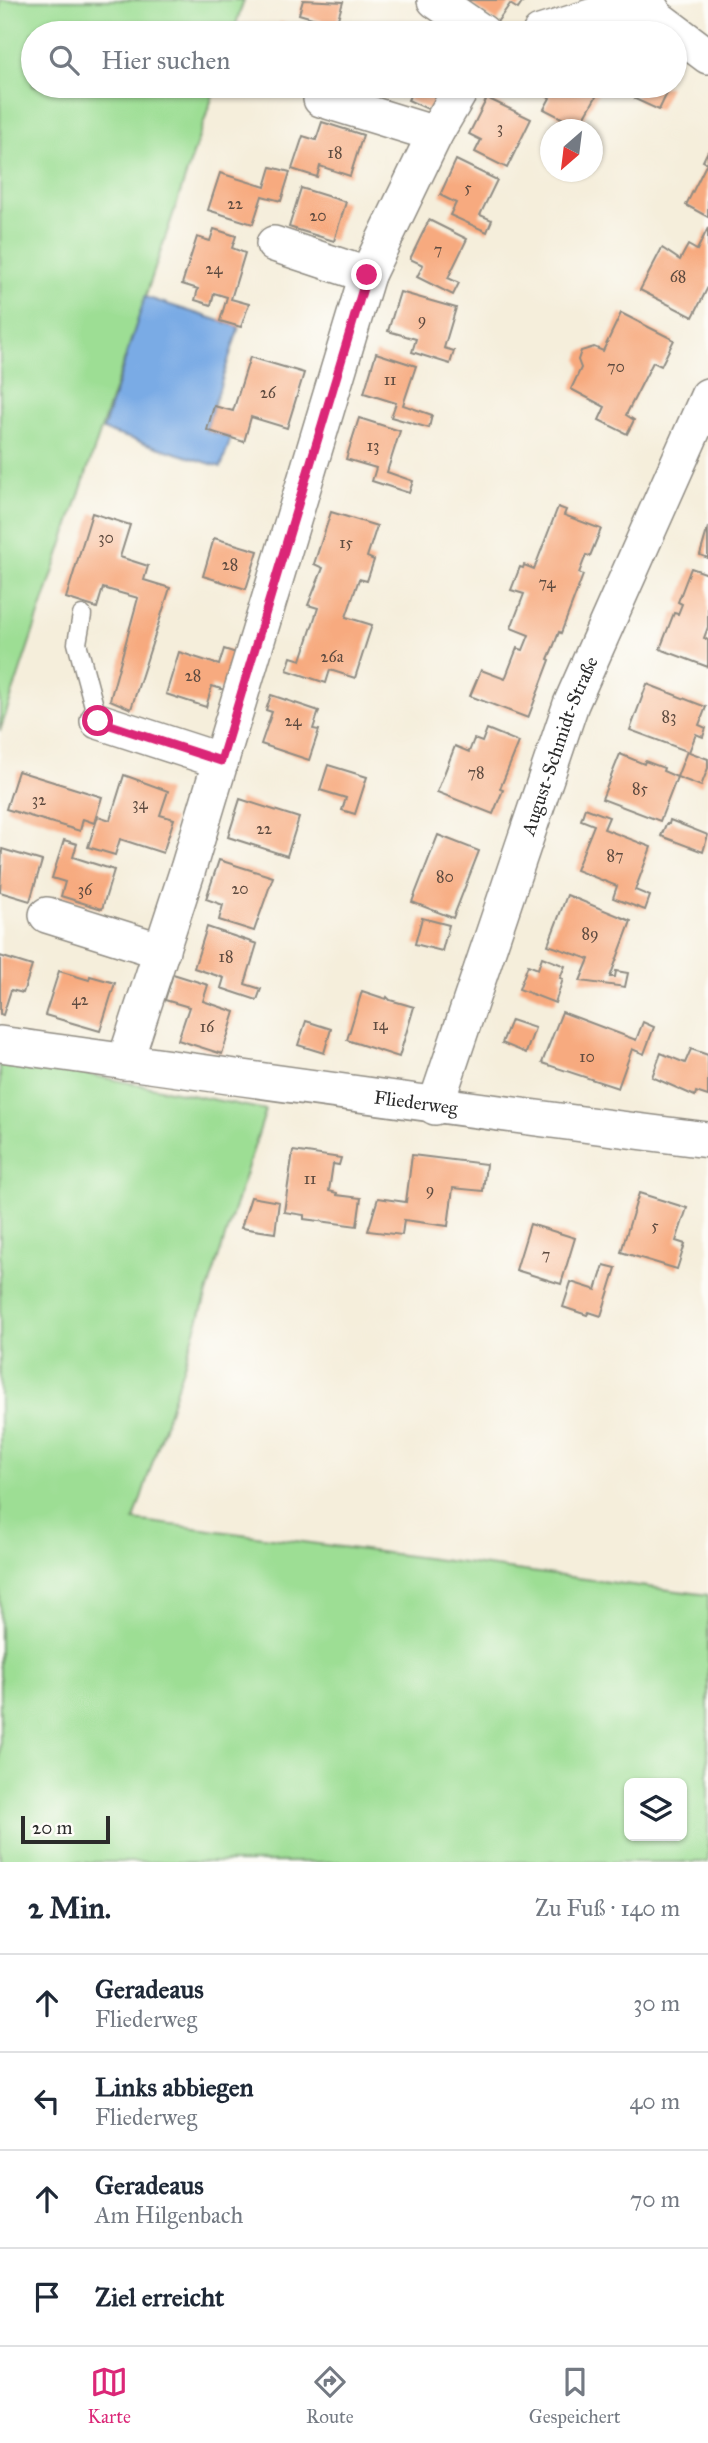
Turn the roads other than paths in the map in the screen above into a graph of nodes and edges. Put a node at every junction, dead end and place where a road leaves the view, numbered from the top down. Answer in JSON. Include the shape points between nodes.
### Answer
{"nodes":[{"id":1,"x":435,"y":0,"type":"edge"},
{"id":2,"x":651,"y":9,"type":"edge"},
{"id":3,"x":466,"y":21,"type":"edge"},
{"id":4,"x":578,"y":21,"type":"edge"},
{"id":5,"x":666,"y":21,"type":"edge"},
{"id":6,"x":687,"y":39,"type":"edge"},
{"id":7,"x":708,"y":56,"type":"edge"},
{"id":8,"x":456,"y":98,"type":"edge"},
{"id":9,"x":321,"y":99,"type":"dead end"},
{"id":10,"x":435,"y":134,"type":"junction"},
{"id":11,"x":274,"y":244,"type":"dead end"},
{"id":12,"x":367,"y":275,"type":"junction"},
{"id":13,"x":708,"y":396,"type":"edge"},
{"id":14,"x":82,"y":615,"type":"dead end"},
{"id":15,"x":98,"y":721,"type":"joint"},
{"id":16,"x":221,"y":761,"type":"junction"},
{"id":17,"x":47,"y":915,"type":"dead end"},
{"id":18,"x":162,"y":951,"type":"junction"},
{"id":19,"x":0,"y":1044,"type":"edge"},
{"id":20,"x":125,"y":1062,"type":"junction"},
{"id":21,"x":435,"y":1107,"type":"junction"},
{"id":22,"x":708,"y":1140,"type":"edge"}],
"edges":[{"from":1,"to":3,"type":"street"},
{"from":2,"to":4,"type":"street","via":[[603,13]]},
{"from":2,"to":5,"type":"street"},
{"from":6,"to":7,"type":"street"},
{"from":8,"to":10,"type":"street"},
{"from":9,"to":10,"type":"street"},
{"from":10,"to":12,"type":"street"},
{"from":11,"to":12,"type":"street"},
{"from":12,"to":16,"type":"street"},
{"from":13,"to":21,"type":"street","name":"August-Schmidt-Straße","via":[[571,704]]},
{"from":14,"to":15,"type":"lane","via":[[77,643]]},
{"from":15,"to":16,"type":"street"},
{"from":16,"to":18,"type":"street"},
{"from":17,"to":18,"type":"street"},
{"from":18,"to":20,"type":"street"},
{"from":19,"to":20,"type":"street","name":"Fliederweg"},
{"from":20,"to":21,"type":"street","name":"Fliederweg"},
{"from":21,"to":22,"type":"street","name":"Fliederweg"}]}
